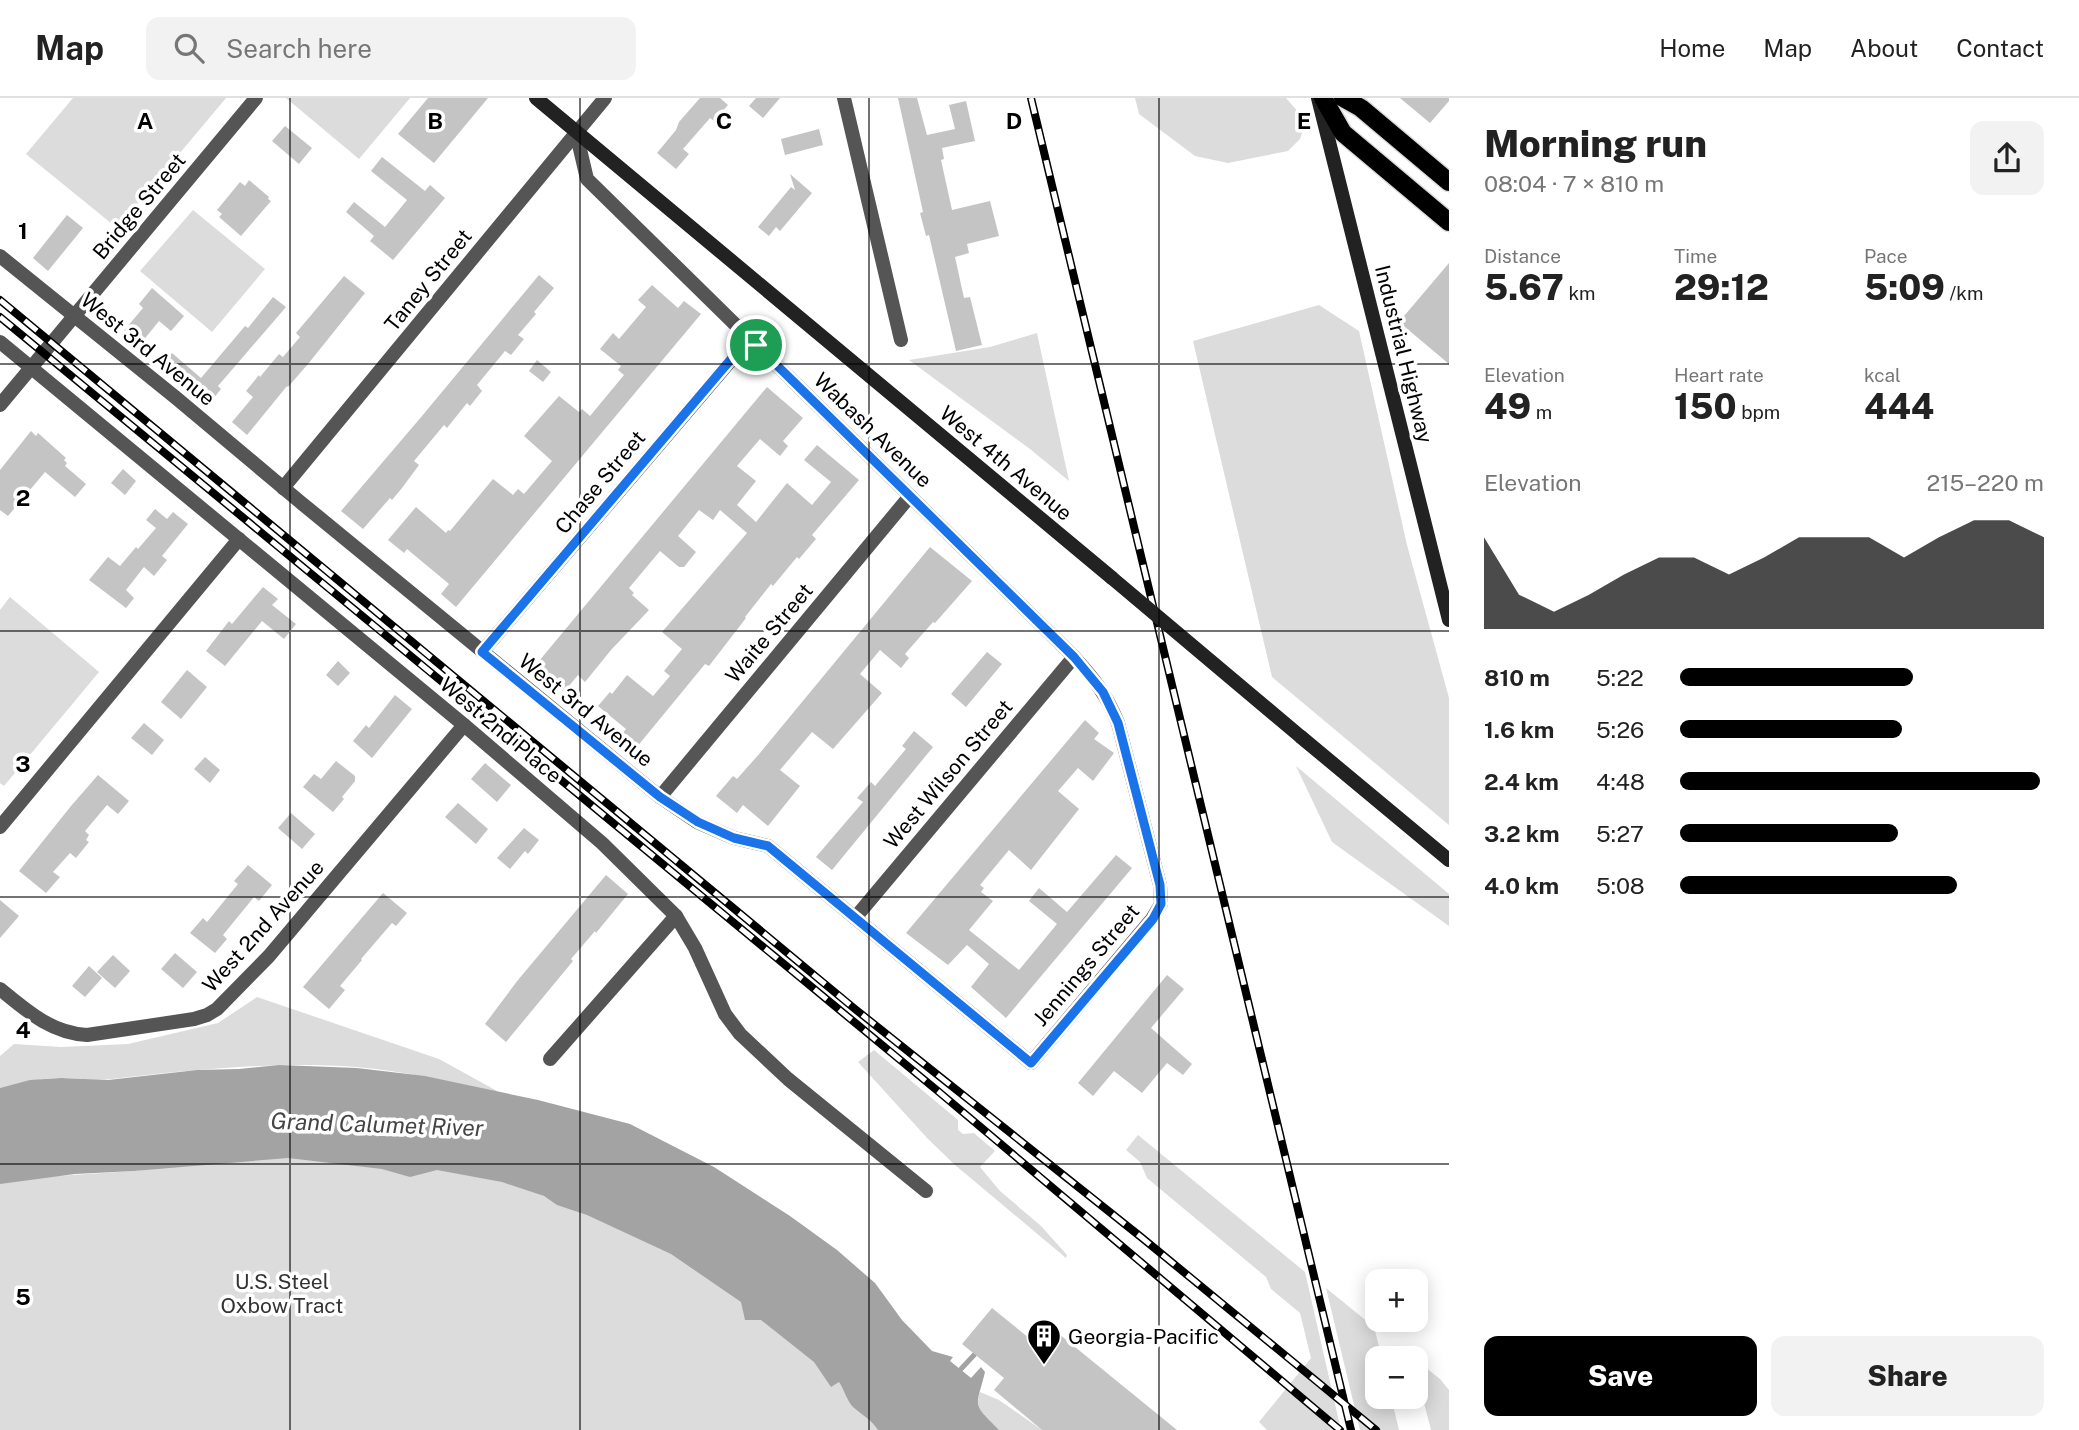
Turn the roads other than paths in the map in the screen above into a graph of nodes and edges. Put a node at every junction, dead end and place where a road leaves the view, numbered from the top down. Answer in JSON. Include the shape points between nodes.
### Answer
{"nodes":[{"id":1,"x":256,"y":98,"type":"edge"},
{"id":2,"x":536,"y":98,"type":"edge"},
{"id":3,"x":605,"y":98,"type":"edge"},
{"id":4,"x":844,"y":98,"type":"edge"},
{"id":5,"x":1320,"y":98,"type":"edge"},
{"id":6,"x":1343,"y":98,"type":"edge"},
{"id":7,"x":576,"y":132,"type":"junction"},
{"id":8,"x":1449,"y":182,"type":"edge"},
{"id":9,"x":1449,"y":222,"type":"edge"},
{"id":10,"x":0,"y":256,"type":"edge"},
{"id":11,"x":75,"y":317,"type":"junction"},
{"id":12,"x":749,"y":338,"type":"junction"},
{"id":13,"x":901,"y":340,"type":"dead end"},
{"id":14,"x":0,"y":342,"type":"edge"},
{"id":15,"x":32,"y":368,"type":"junction"},
{"id":16,"x":0,"y":405,"type":"edge"},
{"id":17,"x":283,"y":488,"type":"junction"},
{"id":18,"x":910,"y":496,"type":"junction"},
{"id":19,"x":239,"y":539,"type":"junction"},
{"id":20,"x":1449,"y":620,"type":"edge"},
{"id":21,"x":482,"y":652,"type":"junction"},
{"id":22,"x":1074,"y":657,"type":"junction"},
{"id":23,"x":464,"y":725,"type":"junction"},
{"id":24,"x":660,"y":797,"type":"junction"},
{"id":25,"x":0,"y":827,"type":"edge"},
{"id":26,"x":1449,"y":860,"type":"edge"},
{"id":27,"x":676,"y":916,"type":"junction"},
{"id":28,"x":855,"y":918,"type":"junction"},
{"id":29,"x":0,"y":989,"type":"edge"},
{"id":30,"x":550,"y":1059,"type":"dead end"},
{"id":31,"x":1031,"y":1063,"type":"joint"},
{"id":32,"x":926,"y":1191,"type":"dead end"}],
"edges":[{"from":1,"to":11,"type":"street","name":"Bridge Street"},
{"from":2,"to":7,"type":"main road","name":"West 4th Avenue"},
{"from":3,"to":7,"type":"street","name":"Taney Street"},
{"from":4,"to":13,"type":"street"},
{"from":5,"to":9,"type":"main road","via":[[1343,133]]},
{"from":5,"to":20,"type":"main road","name":"Industrial Highway"},
{"from":6,"to":8,"type":"main road"},
{"from":7,"to":12,"type":"street","name":"Wabash Avenue","via":[[587,179]]},
{"from":7,"to":17,"type":"street","name":"Taney Street"},
{"from":7,"to":26,"type":"main road","name":"West 4th Avenue","bridge":true},
{"from":10,"to":11,"type":"street","name":"West 3rd Avenue"},
{"from":11,"to":15,"type":"street","name":"Bridge Street"},
{"from":11,"to":17,"type":"street","name":"West 3rd Avenue"},
{"from":12,"to":18,"type":"street","name":"Wabash Avenue"},
{"from":12,"to":21,"type":"street","name":"Chase Street"},
{"from":14,"to":15,"type":"street","name":"West 2nd Place"},
{"from":15,"to":16,"type":"street","name":"Bridge Street"},
{"from":15,"to":19,"type":"street","name":"West 2nd Place"},
{"from":17,"to":21,"type":"street","name":"West 3rd Avenue"},
{"from":18,"to":22,"type":"street","name":"Wabash Avenue"},
{"from":18,"to":24,"type":"street","name":"Waite Street"},
{"from":19,"to":23,"type":"street","name":"West 2nd Place"},
{"from":19,"to":25,"type":"street"},
{"from":21,"to":24,"type":"street","name":"West 3rd Avenue"},
{"from":22,"to":28,"type":"street","name":"West Wilson Street"},
{"from":22,"to":31,"type":"street","name":"Jennings Street","via":[[1103,692],[1118,723],[1161,904]]},
{"from":23,"to":27,"type":"street","name":"West 2nd Place","via":[[602,843]]},
{"from":23,"to":29,"type":"street","name":"West 2nd Avenue","via":[[262,964],[212,1013],[74,1034],[32,1015]]},
{"from":24,"to":28,"type":"street","name":"West 3rd Avenue","via":[[698,822],[768,846]]},
{"from":27,"to":30,"type":"street"},
{"from":27,"to":32,"type":"street","name":"West 2nd Place","via":[[724,1014],[740,1034]]},
{"from":28,"to":31,"type":"street","name":"West 3rd Avenue"}]}
